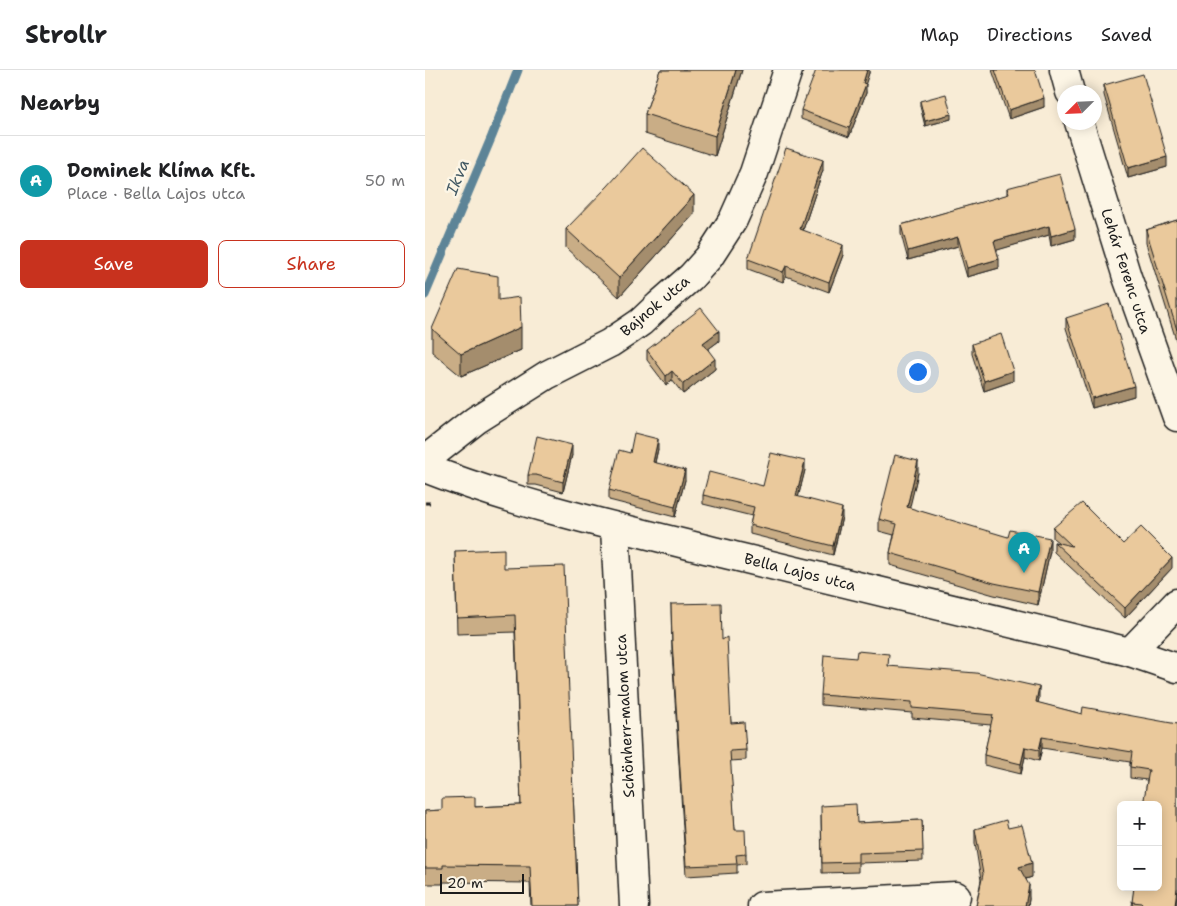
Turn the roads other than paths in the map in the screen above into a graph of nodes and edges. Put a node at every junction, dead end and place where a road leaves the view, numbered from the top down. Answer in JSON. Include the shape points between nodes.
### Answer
{"nodes":[{"id":1,"x":788,"y":70,"type":"edge"},
{"id":2,"x":1064,"y":70,"type":"edge"},
{"id":3,"x":1068,"y":85,"type":"edge"},
{"id":4,"x":1081,"y":130,"type":"edge"},
{"id":5,"x":1177,"y":417,"type":"edge"},
{"id":6,"x":425,"y":460,"type":"edge"},
{"id":7,"x":425,"y":468,"type":"edge"},
{"id":8,"x":615,"y":527,"type":"junction"},
{"id":9,"x":1177,"y":603,"type":"edge"},
{"id":10,"x":1130,"y":652,"type":"junction"},
{"id":11,"x":1177,"y":668,"type":"edge"},
{"id":12,"x":956,"y":896,"type":"dead end"},
{"id":13,"x":634,"y":906,"type":"edge"},
{"id":14,"x":762,"y":906,"type":"edge"}],
"edges":[{"from":1,"to":6,"type":"street","name":"Bajnok utca","via":[[753,173],[733,220],[709,257],[691,277],[628,331],[547,375],[476,420]]},
{"from":2,"to":3,"type":"street"},
{"from":4,"to":5,"type":"street","name":"Lehár Ferenc utca","via":[[1124,268]]},
{"from":7,"to":8,"type":"street","name":"Bella Lajos utca","via":[[522,501]]},
{"from":8,"to":10,"type":"street","name":"Bella Lajos utca"},
{"from":8,"to":13,"type":"street","name":"Schönherr-malom utca"},
{"from":9,"to":10,"type":"street"},
{"from":10,"to":11,"type":"street","name":"Bella Lajos utca"},
{"from":12,"to":14,"type":"street"}]}
